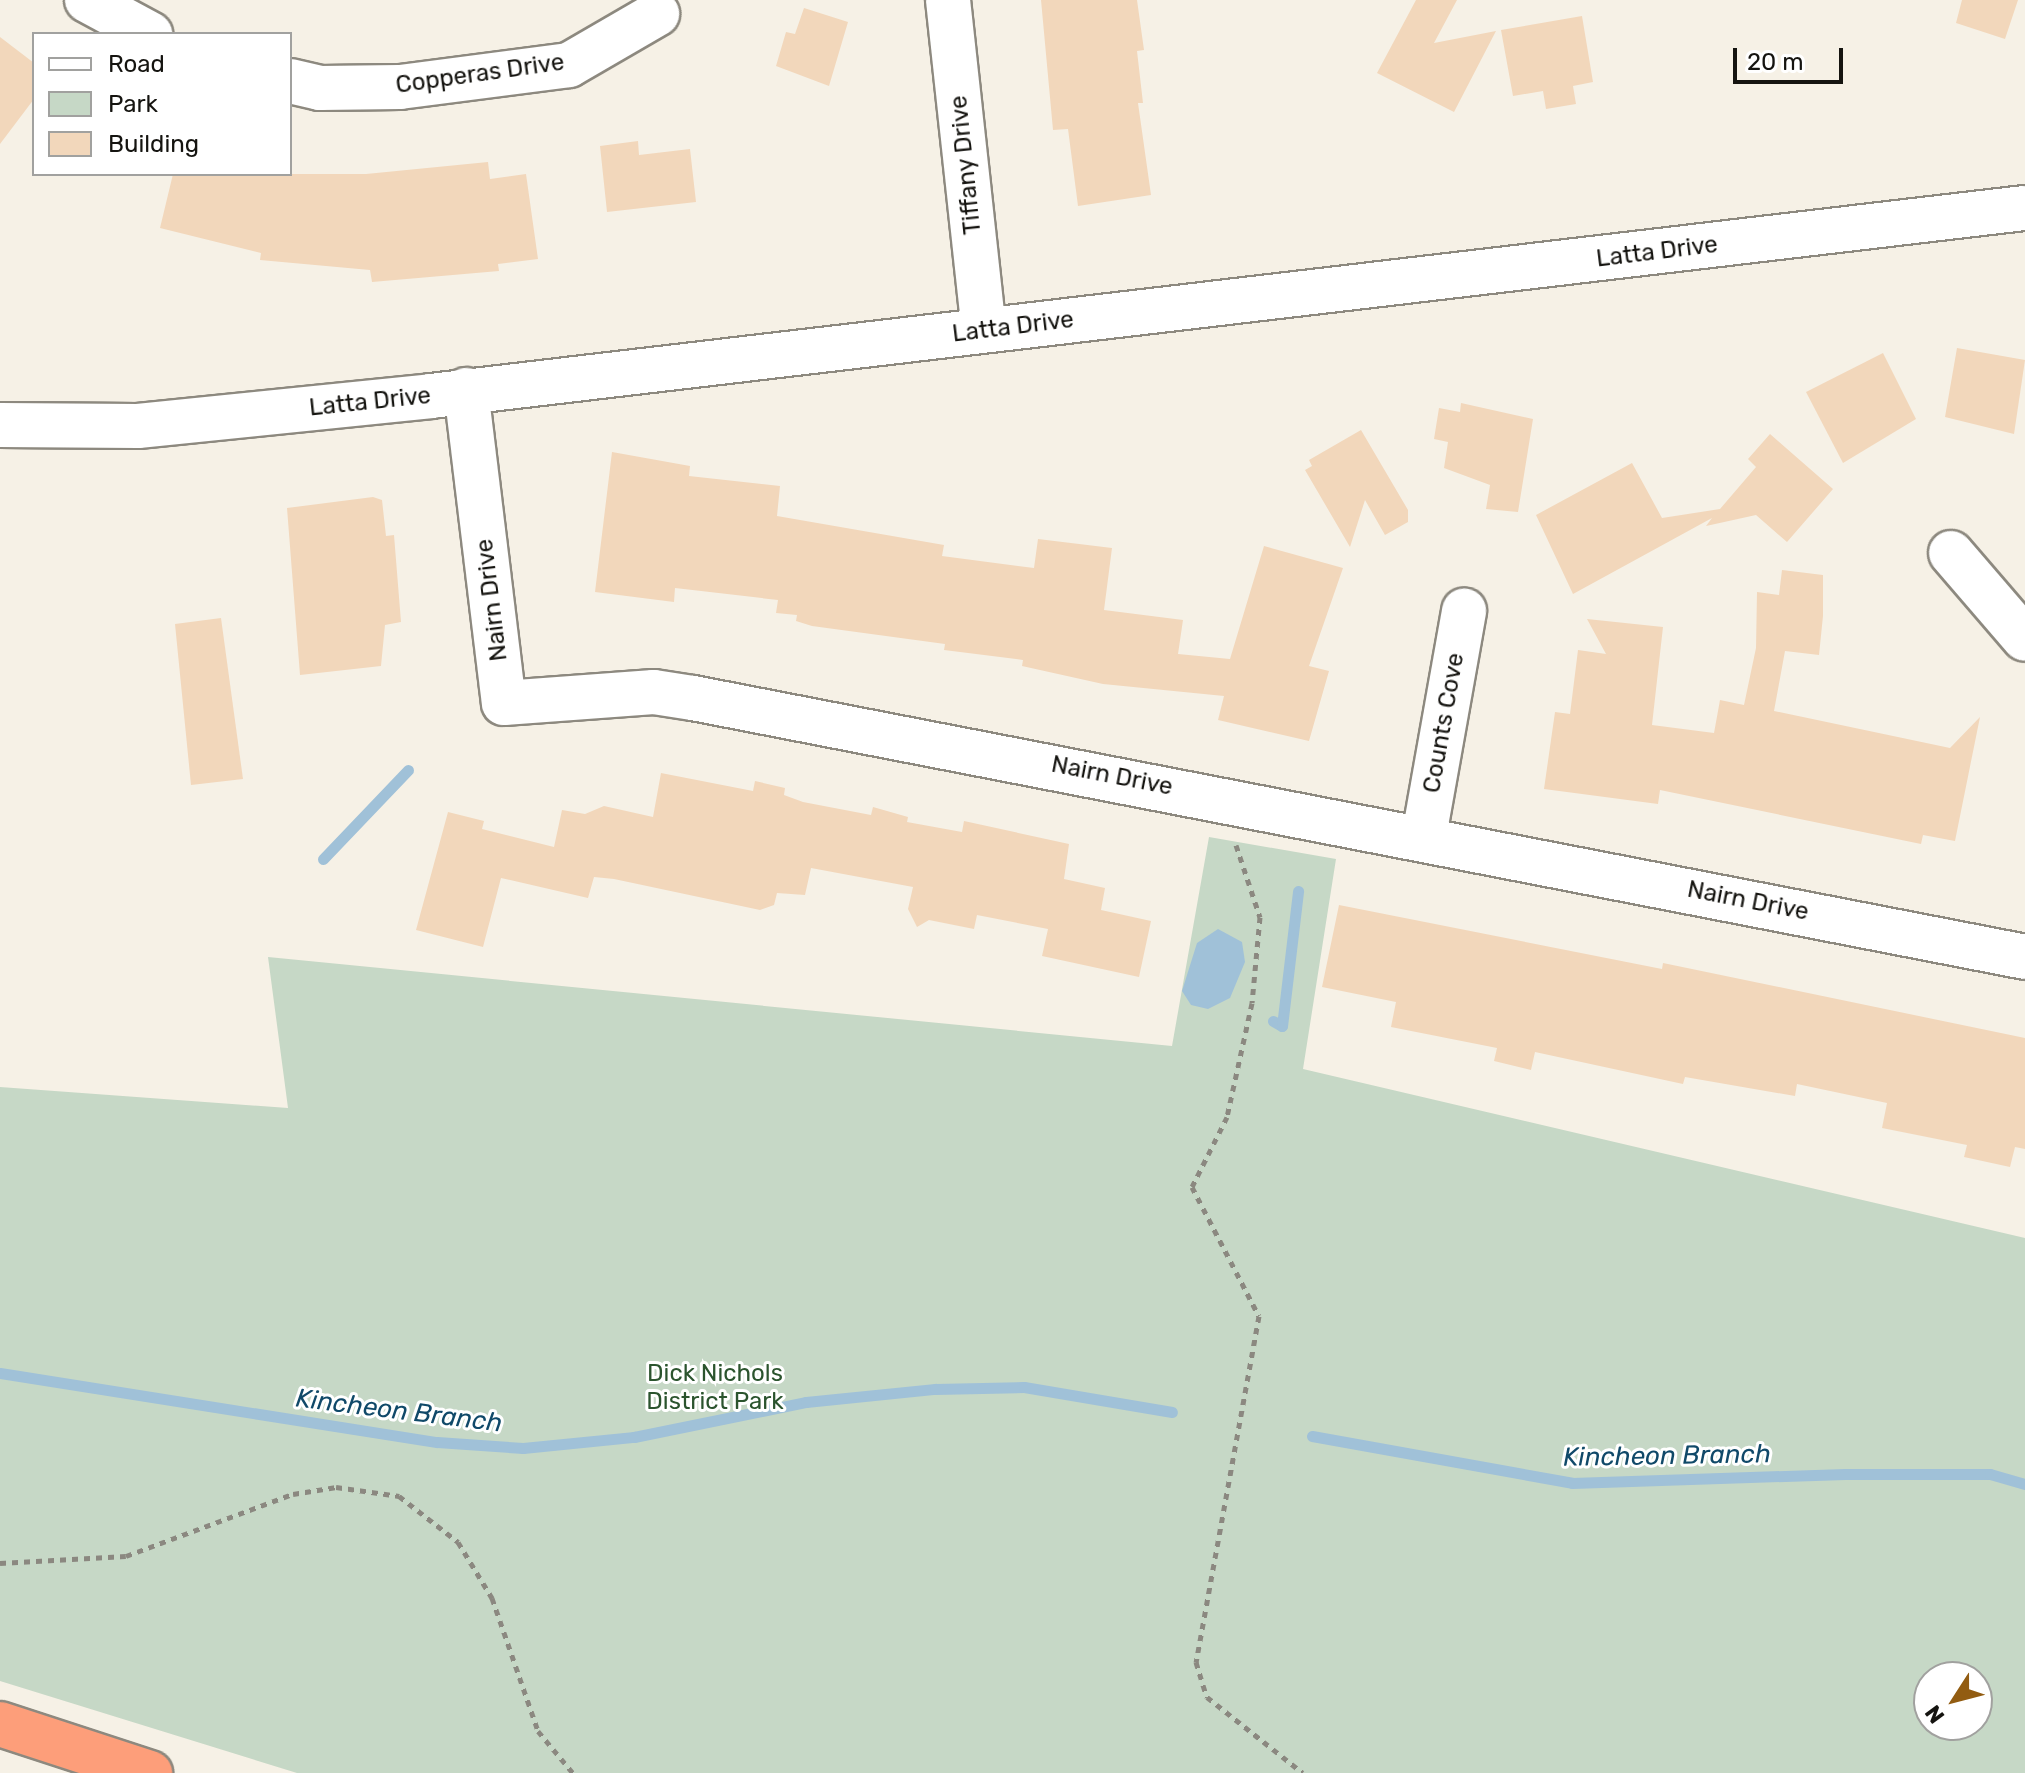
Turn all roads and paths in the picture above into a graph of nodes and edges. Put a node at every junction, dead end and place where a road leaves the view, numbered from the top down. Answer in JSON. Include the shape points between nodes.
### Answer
{"nodes":[{"id":1,"x":87,"y":0,"type":"edge"},
{"id":2,"x":948,"y":0,"type":"edge"},
{"id":3,"x":657,"y":14,"type":"dead end"},
{"id":4,"x":146,"y":32,"type":"edge"},
{"id":5,"x":292,"y":81,"type":"edge"},
{"id":6,"x":2025,"y":208,"type":"edge"},
{"id":7,"x":984,"y":330,"type":"junction"},
{"id":8,"x":466,"y":390,"type":"junction"},
{"id":9,"x":0,"y":425,"type":"edge"},
{"id":10,"x":1951,"y":553,"type":"dead end"},
{"id":11,"x":1464,"y":611,"type":"dead end"},
{"id":12,"x":2025,"y":639,"type":"edge"},
{"id":13,"x":1424,"y":836,"type":"junction"},
{"id":14,"x":1233,"y":837,"type":"dead end"},
{"id":15,"x":2023,"y":947,"type":"edge"},
{"id":16,"x":0,"y":1563,"type":"edge"},
{"id":17,"x":0,"y":1724,"type":"edge"},
{"id":18,"x":150,"y":1773,"type":"edge"},
{"id":19,"x":573,"y":1773,"type":"edge"},
{"id":20,"x":1303,"y":1773,"type":"edge"}],
"edges":[{"from":1,"to":4,"type":"street"},
{"from":2,"to":7,"type":"street","name":"Tiffany Drive"},
{"from":3,"to":5,"type":"street","name":"Copperas Drive","via":[[569,65],[400,87],[320,88]]},
{"from":6,"to":7,"type":"street","name":"Latta Drive"},
{"from":7,"to":8,"type":"street","name":"Latta Drive"},
{"from":8,"to":9,"type":"street","name":"Latta Drive","via":[[138,426]]},
{"from":8,"to":13,"type":"street","name":"Nairn Drive","via":[[504,703],[654,692]]},
{"from":10,"to":12,"type":"street"},
{"from":11,"to":13,"type":"street","name":"Counts Cove"},
{"from":13,"to":15,"type":"street","name":"Nairn Drive"},
{"from":14,"to":20,"type":"path","via":[[1260,917],[1252,1003],[1227,1117],[1192,1187],[1259,1316],[1196,1662],[1207,1697]]},
{"from":16,"to":19,"type":"path","via":[[126,1556],[322,1489],[399,1496],[458,1542],[492,1598],[538,1731]]},
{"from":17,"to":18,"type":"highway"}]}
